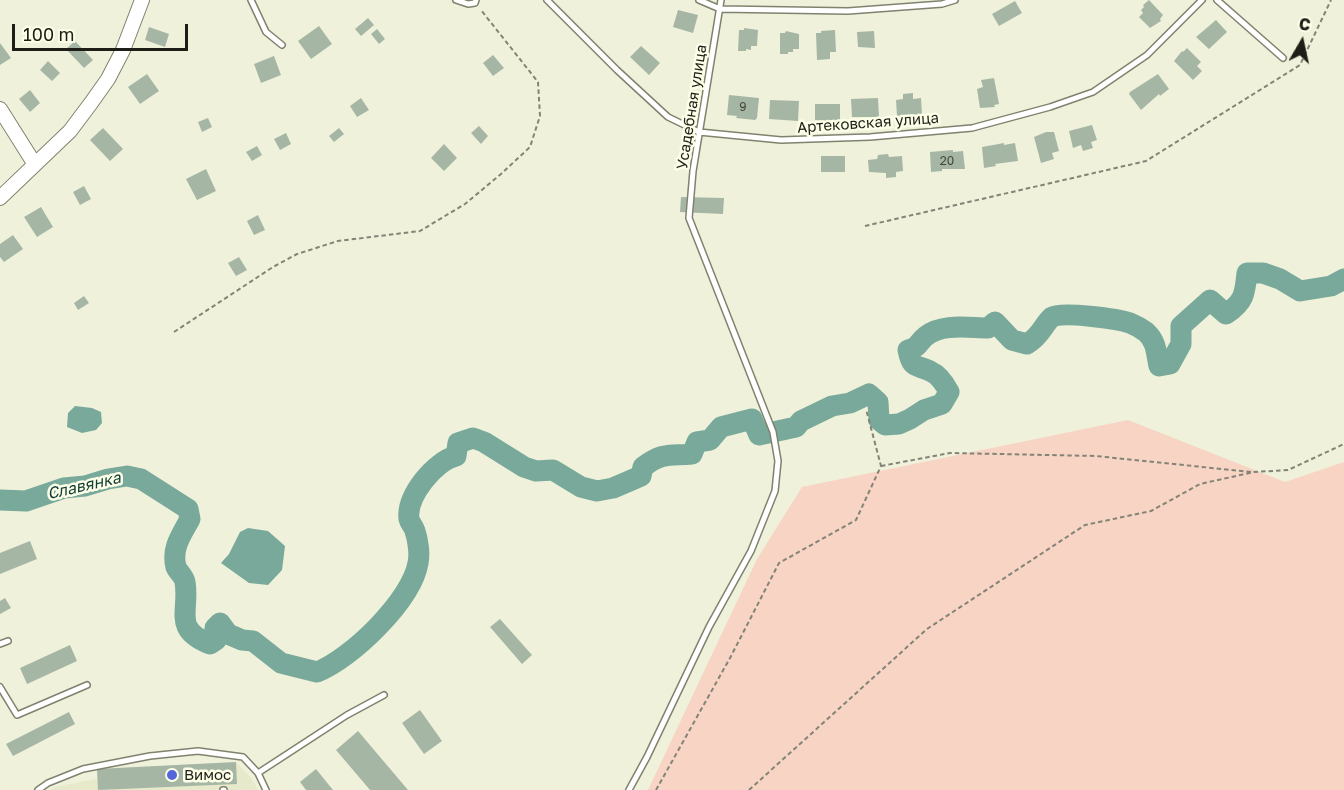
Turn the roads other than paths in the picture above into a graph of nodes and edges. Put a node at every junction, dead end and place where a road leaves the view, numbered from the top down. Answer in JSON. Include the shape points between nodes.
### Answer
{"nodes":[{"id":1,"x":142,"y":0,"type":"edge"},
{"id":2,"x":251,"y":0,"type":"edge"},
{"id":3,"x":456,"y":0,"type":"edge"},
{"id":4,"x":547,"y":0,"type":"edge"},
{"id":5,"x":699,"y":0,"type":"edge"},
{"id":6,"x":721,"y":0,"type":"edge"},
{"id":7,"x":954,"y":0,"type":"edge"},
{"id":8,"x":1202,"y":0,"type":"edge"},
{"id":9,"x":1217,"y":0,"type":"edge"},
{"id":10,"x":476,"y":1,"type":"edge"},
{"id":11,"x":720,"y":9,"type":"junction"},
{"id":12,"x":282,"y":45,"type":"dead end"},
{"id":13,"x":1283,"y":58,"type":"dead end"},
{"id":14,"x":0,"y":109,"type":"edge"},
{"id":15,"x":699,"y":132,"type":"junction"},
{"id":16,"x":34,"y":163,"type":"junction"},
{"id":17,"x":0,"y":198,"type":"edge"},
{"id":18,"x":8,"y":641,"type":"dead end"},
{"id":19,"x":0,"y":644,"type":"edge"},
{"id":20,"x":87,"y":685,"type":"dead end"},
{"id":21,"x":0,"y":687,"type":"edge"},
{"id":22,"x":384,"y":695,"type":"dead end"},
{"id":23,"x":258,"y":773,"type":"junction"},
{"id":24,"x":38,"y":790,"type":"edge"},
{"id":25,"x":266,"y":790,"type":"edge"},
{"id":26,"x":629,"y":790,"type":"edge"}],
"edges":[{"from":1,"to":16,"type":"main road","via":[[108,79],[70,131]]},
{"from":2,"to":12,"type":"lane","via":[[266,32]]},
{"from":3,"to":10,"type":"lane","via":[[468,4]]},
{"from":4,"to":15,"type":"lane","name":"Артековская улица","via":[[668,117]]},
{"from":5,"to":11,"type":"lane"},
{"from":6,"to":11,"type":"lane","name":"Усадебная улица"},
{"from":7,"to":11,"type":"lane","via":[[848,11]]},
{"from":8,"to":15,"type":"lane","name":"Артековская улица","via":[[1146,55],[1093,92],[972,128],[781,140]]},
{"from":9,"to":13,"type":"lane"},
{"from":11,"to":15,"type":"lane","name":"Усадебная улица"},
{"from":14,"to":16,"type":"main road"},
{"from":15,"to":26,"type":"lane","name":"Усадебная улица","via":[[689,218],[773,432],[778,461],[775,491],[752,551],[709,627]]},
{"from":16,"to":17,"type":"main road"},
{"from":18,"to":19,"type":"lane"},
{"from":20,"to":21,"type":"lane","via":[[17,715]]},
{"from":22,"to":23,"type":"lane"},
{"from":23,"to":24,"type":"lane","via":[[243,757],[198,751],[83,769]]},
{"from":23,"to":25,"type":"lane"}]}
